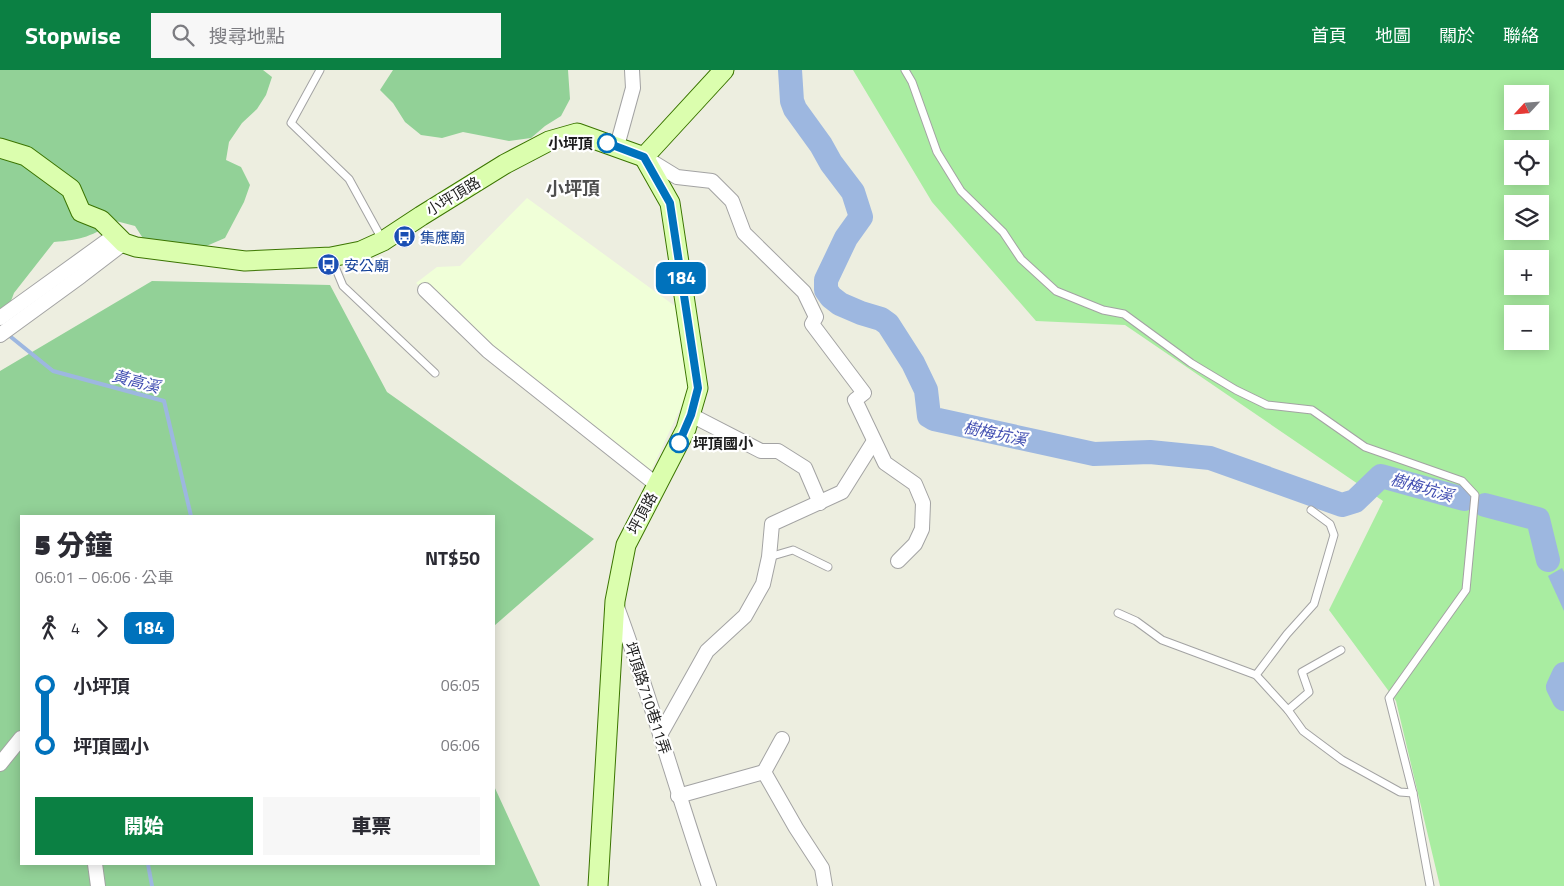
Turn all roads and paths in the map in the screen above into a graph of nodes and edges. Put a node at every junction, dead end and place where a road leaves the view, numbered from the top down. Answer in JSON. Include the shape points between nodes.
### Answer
{"nodes":[{"id":1,"x":320,"y":70,"type":"edge"},
{"id":2,"x":632,"y":70,"type":"edge"},
{"id":3,"x":724,"y":70,"type":"edge"},
{"id":4,"x":905,"y":70,"type":"edge"},
{"id":5,"x":617,"y":146,"type":"junction"},
{"id":6,"x":0,"y":148,"type":"edge"},
{"id":7,"x":644,"y":157,"type":"junction"},
{"id":8,"x":119,"y":239,"type":"junction"},
{"id":9,"x":383,"y":241,"type":"junction"},
{"id":10,"x":331,"y":257,"type":"junction"},
{"id":11,"x":424,"y":290,"type":"dead end"},
{"id":12,"x":0,"y":318,"type":"edge"},
{"id":13,"x":0,"y":335,"type":"edge"},
{"id":14,"x":435,"y":372,"type":"dead end"},
{"id":15,"x":691,"y":415,"type":"junction"},
{"id":16,"x":874,"y":441,"type":"junction"},
{"id":17,"x":657,"y":485,"type":"junction"},
{"id":18,"x":820,"y":503,"type":"junction"},
{"id":19,"x":1311,"y":510,"type":"dead end"},
{"id":20,"x":769,"y":558,"type":"junction"},
{"id":21,"x":898,"y":561,"type":"dead end"},
{"id":22,"x":828,"y":567,"type":"dead end"},
{"id":23,"x":615,"y":601,"type":"junction"},
{"id":24,"x":1118,"y":613,"type":"dead end"},
{"id":25,"x":612,"y":646,"type":"junction"},
{"id":26,"x":1341,"y":650,"type":"dead end"},
{"id":27,"x":635,"y":655,"type":"junction"},
{"id":28,"x":1256,"y":675,"type":"junction"},
{"id":29,"x":1288,"y":710,"type":"junction"},
{"id":30,"x":660,"y":735,"type":"junction"},
{"id":31,"x":20,"y":739,"type":"edge"},
{"id":32,"x":782,"y":739,"type":"dead end"},
{"id":33,"x":0,"y":764,"type":"edge"},
{"id":34,"x":764,"y":772,"type":"junction"},
{"id":35,"x":1413,"y":793,"type":"junction"},
{"id":36,"x":678,"y":796,"type":"junction"},
{"id":37,"x":95,"y":865,"type":"edge"},
{"id":38,"x":599,"y":885,"type":"edge"},
{"id":39,"x":98,"y":886,"type":"edge"},
{"id":40,"x":708,"y":886,"type":"edge"},
{"id":41,"x":825,"y":886,"type":"edge"},
{"id":42,"x":1430,"y":886,"type":"edge"}],
"edges":[{"from":1,"to":9,"type":"lane","via":[[291,124],[349,179]]},
{"from":2,"to":5,"type":"street","via":[[633,88]]},
{"from":3,"to":7,"type":"street"},
{"from":4,"to":35,"type":"lane","via":[[937,152],[961,191],[1003,232],[1021,259],[1056,291],[1103,310],[1124,314],[1236,390],[1267,405],[1312,410],[1365,447],[1462,481],[1475,495],[1466,590],[1390,698]]},
{"from":5,"to":7,"type":"street","name":"小坪頂路"},
{"from":5,"to":9,"type":"street","name":"小坪頂路","via":[[578,133],[549,141],[488,174]]},
{"from":6,"to":8,"type":"street","via":[[26,156],[71,189],[81,212],[101,220]]},
{"from":7,"to":15,"type":"street","name":"坪頂路","via":[[670,203],[698,388]]},
{"from":7,"to":16,"type":"street","via":[[677,177],[712,182],[732,200],[744,233],[804,292],[816,317],[812,324],[864,393],[855,400]]},
{"from":8,"to":10,"type":"street","name":"小坪頂路","via":[[136,246],[245,261]]},
{"from":8,"to":12,"type":"street"},
{"from":8,"to":13,"type":"street","via":[[81,276]]},
{"from":9,"to":10,"type":"street","name":"小坪頂路","via":[[360,251]]},
{"from":10,"to":14,"type":"lane","via":[[343,286]]},
{"from":11,"to":17,"type":"street","via":[[488,351]]},
{"from":15,"to":17,"type":"street","name":"坪頂路"},
{"from":15,"to":18,"type":"street","via":[[761,451],[778,451],[805,468]]},
{"from":16,"to":18,"type":"street","via":[[842,492]]},
{"from":16,"to":21,"type":"street","via":[[885,463],[915,484],[923,503],[922,529],[915,544]]},
{"from":17,"to":23,"type":"street","name":"坪頂路","via":[[626,545]]},
{"from":18,"to":20,"type":"street","via":[[772,524]]},
{"from":19,"to":28,"type":"lane","via":[[1330,524],[1334,535],[1314,604]]},
{"from":20,"to":22,"type":"lane","via":[[793,550]]},
{"from":20,"to":30,"type":"street","via":[[764,584],[745,616],[707,651]]},
{"from":23,"to":25,"type":"street","name":"坪頂路"},
{"from":23,"to":27,"type":"street","name":"坪頂路710巷11弄"},
{"from":24,"to":28,"type":"lane","via":[[1136,621],[1162,640]]},
{"from":25,"to":27,"type":"street"},
{"from":25,"to":38,"type":"street","name":"坪頂路"},
{"from":26,"to":29,"type":"lane","via":[[1302,672],[1309,692]]},
{"from":27,"to":30,"type":"street","name":"坪頂路710巷11弄"},
{"from":28,"to":29,"type":"lane"},
{"from":29,"to":35,"type":"lane","via":[[1303,731],[1342,760],[1400,792]]},
{"from":30,"to":36,"type":"street","name":"坪頂路710巷11弄"},
{"from":31,"to":33,"type":"street"},
{"from":32,"to":34,"type":"street"},
{"from":34,"to":36,"type":"street"},
{"from":34,"to":41,"type":"street","via":[[822,868]]},
{"from":35,"to":42,"type":"lane"},
{"from":36,"to":40,"type":"street","name":"坪頂路710巷11弄"},
{"from":37,"to":39,"type":"street"}]}
